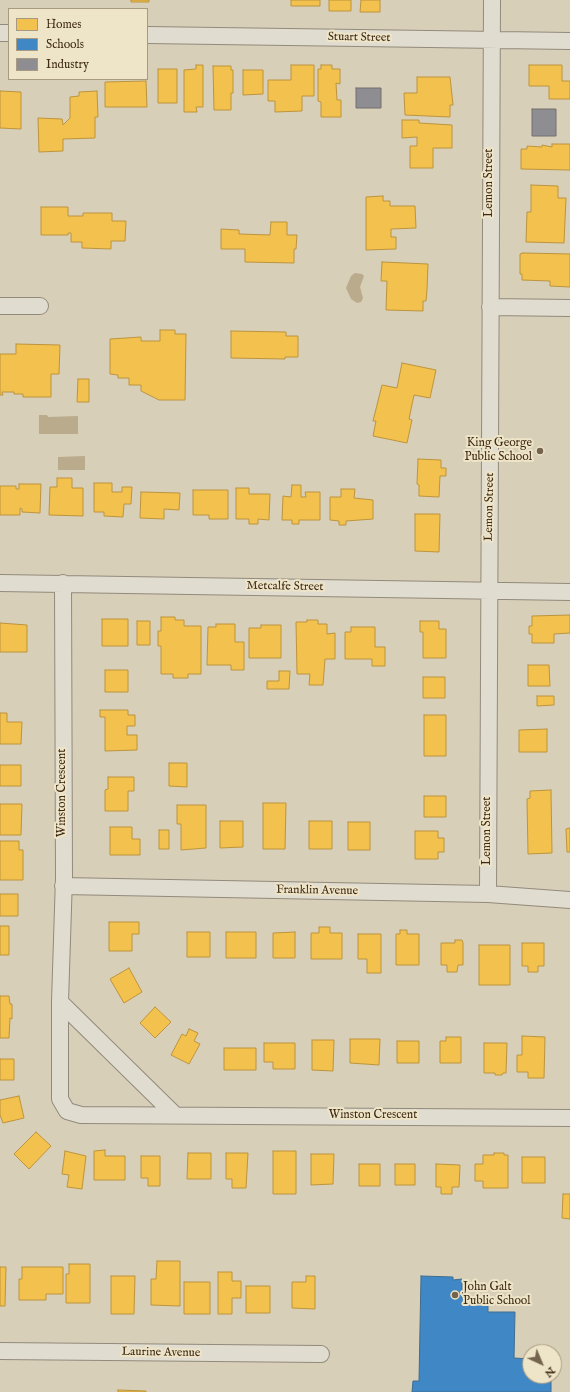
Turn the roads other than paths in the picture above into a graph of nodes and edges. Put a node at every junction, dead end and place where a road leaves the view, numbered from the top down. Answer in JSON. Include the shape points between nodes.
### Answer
{"nodes":[{"id":1,"x":492,"y":0,"type":"edge"},
{"id":2,"x":148,"y":35,"type":"edge"},
{"id":3,"x":491,"y":40,"type":"junction"},
{"id":4,"x":570,"y":41,"type":"edge"},
{"id":5,"x":0,"y":306,"type":"edge"},
{"id":6,"x":40,"y":306,"type":"dead end"},
{"id":7,"x":490,"y":307,"type":"junction"},
{"id":8,"x":570,"y":308,"type":"edge"},
{"id":9,"x":0,"y":582,"type":"edge"},
{"id":10,"x":63,"y":583,"type":"junction"},
{"id":11,"x":489,"y":591,"type":"junction"},
{"id":12,"x":570,"y":592,"type":"edge"},
{"id":13,"x":63,"y":886,"type":"junction"},
{"id":14,"x":488,"y":894,"type":"junction"},
{"id":15,"x":570,"y":900,"type":"edge"},
{"id":16,"x":60,"y":1002,"type":"junction"},
{"id":17,"x":175,"y":1115,"type":"junction"},
{"id":18,"x":570,"y":1118,"type":"edge"},
{"id":19,"x":0,"y":1351,"type":"edge"},
{"id":20,"x":322,"y":1354,"type":"dead end"}],
"edges":[{"from":1,"to":3,"type":"street","name":"Lemon Street"},
{"from":2,"to":3,"type":"street","name":"Stuart Street"},
{"from":3,"to":4,"type":"street","name":"Stuart Street"},
{"from":3,"to":7,"type":"street","name":"Lemon Street"},
{"from":5,"to":6,"type":"street"},
{"from":7,"to":8,"type":"street"},
{"from":7,"to":11,"type":"street","name":"Lemon Street"},
{"from":9,"to":10,"type":"street","name":"Metcalfe Street"},
{"from":10,"to":11,"type":"street","name":"Metcalfe Street"},
{"from":10,"to":13,"type":"street","name":"Winston Crescent"},
{"from":11,"to":12,"type":"street","name":"Metcalfe Street"},
{"from":11,"to":14,"type":"street","name":"Lemon Street"},
{"from":13,"to":14,"type":"street","name":"Franklin Avenue"},
{"from":13,"to":16,"type":"street","name":"Winston Crescent"},
{"from":14,"to":15,"type":"street","name":"Franklin Avenue"},
{"from":16,"to":17,"type":"street"},
{"from":16,"to":17,"type":"street","name":"Winston Crescent","via":[[60,1099],[67,1111],[81,1116]]},
{"from":17,"to":18,"type":"street","name":"Winston Crescent"},
{"from":19,"to":20,"type":"street","name":"Laurine Avenue"}]}
